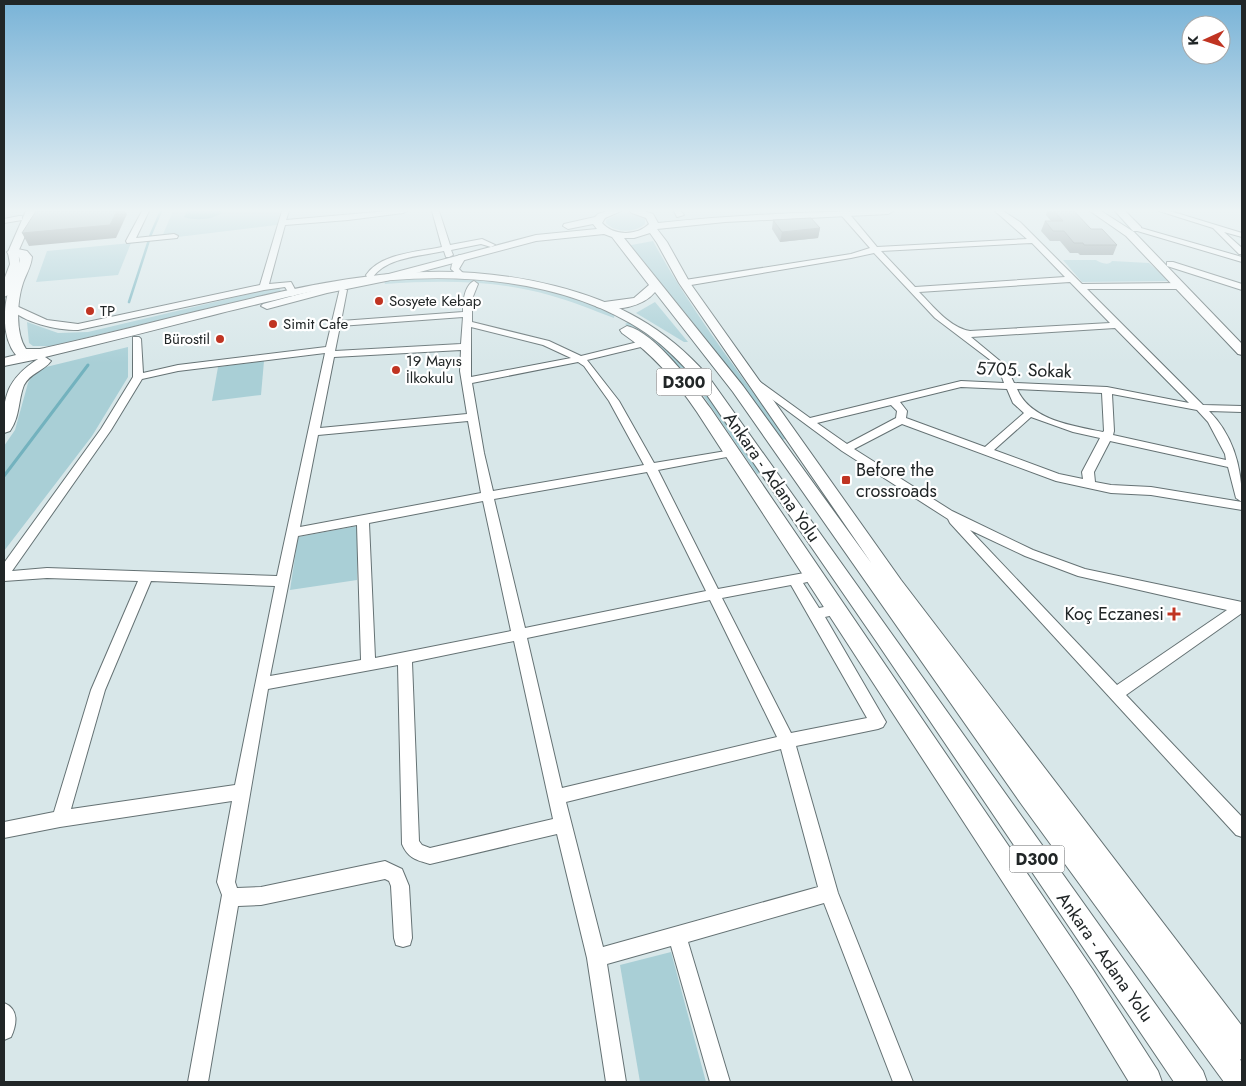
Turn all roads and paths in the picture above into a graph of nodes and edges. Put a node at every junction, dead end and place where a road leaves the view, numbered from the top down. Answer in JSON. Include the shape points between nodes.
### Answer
{"nodes":[{"id":1,"x":7,"y":262,"type":"edge"},
{"id":2,"x":13,"y":262,"type":"edge"},
{"id":3,"x":26,"y":262,"type":"edge"},
{"id":4,"x":271,"y":262,"type":"edge"},
{"id":5,"x":389,"y":262,"type":"edge"},
{"id":6,"x":415,"y":262,"type":"edge"},
{"id":7,"x":444,"y":262,"type":"edge"},
{"id":8,"x":458,"y":262,"type":"edge"},
{"id":9,"x":634,"y":262,"type":"edge"},
{"id":10,"x":673,"y":262,"type":"edge"},
{"id":11,"x":816,"y":262,"type":"edge"},
{"id":12,"x":886,"y":262,"type":"edge"},
{"id":13,"x":1054,"y":262,"type":"edge"},
{"id":14,"x":1157,"y":262,"type":"edge"},
{"id":15,"x":1168,"y":262,"type":"edge"},
{"id":16,"x":1170,"y":264,"type":"junction"},
{"id":17,"x":4,"y":275,"type":"edge"},
{"id":18,"x":370,"y":275,"type":"junction"},
{"id":19,"x":390,"y":276,"type":"junction"},
{"id":20,"x":1071,"y":279,"type":"junction"},
{"id":21,"x":467,"y":280,"type":"junction"},
{"id":22,"x":685,"y":283,"type":"junction"},
{"id":23,"x":344,"y":286,"type":"junction"},
{"id":24,"x":654,"y":286,"type":"junction"},
{"id":25,"x":1180,"y":286,"type":"junction"},
{"id":26,"x":264,"y":287,"type":"junction"},
{"id":27,"x":1079,"y":287,"type":"junction"},
{"id":28,"x":1242,"y":287,"type":"edge"},
{"id":29,"x":290,"y":288,"type":"junction"},
{"id":30,"x":912,"y":290,"type":"junction"},
{"id":31,"x":4,"y":294,"type":"edge"},
{"id":32,"x":601,"y":305,"type":"junction"},
{"id":33,"x":267,"y":306,"type":"junction"},
{"id":34,"x":12,"y":307,"type":"junction"},
{"id":35,"x":467,"y":318,"type":"junction"},
{"id":36,"x":336,"y":324,"type":"junction"},
{"id":37,"x":1116,"y":325,"type":"junction"},
{"id":38,"x":957,"y":331,"type":"junction"},
{"id":39,"x":1242,"y":336,"type":"edge"},
{"id":40,"x":136,"y":339,"type":"junction"},
{"id":41,"x":646,"y":343,"type":"junction"},
{"id":42,"x":9,"y":344,"type":"edge"},
{"id":43,"x":465,"y":347,"type":"junction"},
{"id":44,"x":330,"y":351,"type":"junction"},
{"id":45,"x":1242,"y":351,"type":"edge"},
{"id":46,"x":43,"y":357,"type":"junction"},
{"id":47,"x":579,"y":359,"type":"junction"},
{"id":48,"x":4,"y":362,"type":"edge"},
{"id":49,"x":4,"y":371,"type":"edge"},
{"id":50,"x":138,"y":377,"type":"junction"},
{"id":51,"x":467,"y":381,"type":"junction"},
{"id":52,"x":756,"y":383,"type":"junction"},
{"id":53,"x":1010,"y":385,"type":"junction"},
{"id":54,"x":1107,"y":390,"type":"junction"},
{"id":55,"x":893,"y":400,"type":"junction"},
{"id":56,"x":1200,"y":408,"type":"junction"},
{"id":57,"x":1242,"y":409,"type":"edge"},
{"id":58,"x":1030,"y":412,"type":"junction"},
{"id":59,"x":472,"y":417,"type":"junction"},
{"id":60,"x":902,"y":420,"type":"junction"},
{"id":61,"x":808,"y":422,"type":"junction"},
{"id":62,"x":4,"y":428,"type":"edge"},
{"id":63,"x":314,"y":432,"type":"junction"},
{"id":64,"x":1108,"y":437,"type":"junction"},
{"id":65,"x":846,"y":448,"type":"junction"},
{"id":66,"x":986,"y":452,"type":"junction"},
{"id":67,"x":732,"y":453,"type":"junction"},
{"id":68,"x":1234,"y":465,"type":"junction"},
{"id":69,"x":652,"y":468,"type":"junction"},
{"id":70,"x":1089,"y":485,"type":"junction"},
{"id":71,"x":488,"y":496,"type":"junction"},
{"id":72,"x":1242,"y":498,"type":"edge"},
{"id":73,"x":1242,"y":506,"type":"edge"},
{"id":74,"x":948,"y":514,"type":"junction"},
{"id":75,"x":363,"y":519,"type":"junction"},
{"id":76,"x":292,"y":533,"type":"junction"},
{"id":77,"x":4,"y":574,"type":"edge"},
{"id":78,"x":147,"y":576,"type":"junction"},
{"id":79,"x":815,"y":576,"type":"junction"},
{"id":80,"x":282,"y":581,"type":"junction"},
{"id":81,"x":795,"y":581,"type":"junction"},
{"id":82,"x":716,"y":594,"type":"junction"},
{"id":83,"x":838,"y":608,"type":"junction"},
{"id":84,"x":1241,"y":608,"type":"edge"},
{"id":85,"x":816,"y":614,"type":"junction"},
{"id":86,"x":519,"y":634,"type":"junction"},
{"id":87,"x":405,"y":658,"type":"junction"},
{"id":88,"x":368,"y":664,"type":"junction"},
{"id":89,"x":262,"y":684,"type":"junction"},
{"id":90,"x":1116,"y":694,"type":"junction"},
{"id":91,"x":787,"y":741,"type":"junction"},
{"id":92,"x":242,"y":792,"type":"junction"},
{"id":93,"x":556,"y":797,"type":"junction"},
{"id":94,"x":60,"y":819,"type":"junction"},
{"id":95,"x":563,"y":825,"type":"junction"},
{"id":96,"x":1242,"y":829,"type":"edge"},
{"id":97,"x":4,"y":830,"type":"edge"},
{"id":98,"x":829,"y":893,"type":"junction"},
{"id":99,"x":231,"y":895,"type":"junction"},
{"id":100,"x":677,"y":935,"type":"junction"},
{"id":101,"x":403,"y":938,"type":"dead end"},
{"id":102,"x":596,"y":958,"type":"junction"},
{"id":103,"x":4,"y":1012,"type":"edge"},
{"id":104,"x":4,"y":1030,"type":"edge"},
{"id":105,"x":1242,"y":1047,"type":"edge"},
{"id":106,"x":198,"y":1082,"type":"edge"},
{"id":107,"x":616,"y":1082,"type":"edge"},
{"id":108,"x":720,"y":1082,"type":"edge"},
{"id":109,"x":903,"y":1082,"type":"edge"},
{"id":110,"x":1147,"y":1082,"type":"edge"},
{"id":111,"x":1192,"y":1082,"type":"edge"},
{"id":112,"x":1240,"y":1082,"type":"edge"}],
"edges":[{"from":1,"to":17,"type":"main road"},
{"from":2,"to":31,"type":"main road"},
{"from":3,"to":34,"type":"highway"},
{"from":4,"to":26,"type":"street"},
{"from":5,"to":18,"type":"street","via":[[374,269]]},
{"from":6,"to":18,"type":"main road"},
{"from":7,"to":19,"type":"main road"},
{"from":8,"to":21,"type":"street","via":[[455,268]]},
{"from":9,"to":24,"type":"main road"},
{"from":10,"to":22,"type":"main road"},
{"from":11,"to":22,"type":"street"},
{"from":12,"to":30,"type":"street"},
{"from":13,"to":20,"type":"street"},
{"from":14,"to":25,"type":"main road"},
{"from":15,"to":16,"type":"main road"},
{"from":16,"to":28,"type":"street"},
{"from":16,"to":39,"type":"main road"},
{"from":18,"to":23,"type":"main road"},
{"from":19,"to":21,"type":"highway","name":"Ankara - Adana Yolu","number":"D300"},
{"from":19,"to":23,"type":"highway","name":"Ankara - Adana Yolu","number":"D300"},
{"from":19,"to":33,"type":"main road"},
{"from":20,"to":27,"type":"street"},
{"from":20,"to":30,"type":"street"},
{"from":21,"to":23,"type":"highway","name":"Ankara - Adana Yolu","number":"D300"},
{"from":21,"to":32,"type":"highway","name":"Ankara - Adana Yolu","number":"D300","via":[[502,279],[542,286]]},
{"from":21,"to":35,"type":"street"},
{"from":21,"to":41,"type":"highway","name":"Ankara - Adana Yolu","number":"D300","via":[[564,301],[613,322]]},
{"from":22,"to":52,"type":"main road"},
{"from":23,"to":29,"type":"highway","name":"Ankara - Adana Yolu","number":"D300"},
{"from":23,"to":33,"type":"highway","name":"Ankara - Adana Yolu","number":"D300"},
{"from":23,"to":36,"type":"street"},
{"from":24,"to":32,"type":"main road","via":[[641,299],[627,304]]},
{"from":24,"to":112,"type":"main road","via":[[744,397],[1030,798]]},
{"from":25,"to":27,"type":"street"},
{"from":25,"to":45,"type":"main road"},
{"from":26,"to":29,"type":"street"},
{"from":26,"to":34,"type":"street","via":[[78,327],[48,324]]},
{"from":27,"to":37,"type":"street"},
{"from":29,"to":46,"type":"highway","name":"Ankara - Adana Yolu","number":"D300"},
{"from":30,"to":38,"type":"street"},
{"from":32,"to":111,"type":"highway","name":"Ankara - Adana Yolu","number":"D300","via":[[660,337],[703,379]]},
{"from":33,"to":40,"type":"highway","name":"Ankara - Adana Yolu","number":"D300"},
{"from":34,"to":42,"type":"highway"},
{"from":35,"to":36,"type":"street"},
{"from":35,"to":43,"type":"street"},
{"from":35,"to":47,"type":"street","via":[[546,343]]},
{"from":36,"to":44,"type":"street"},
{"from":37,"to":38,"type":"street","via":[[970,334]]},
{"from":37,"to":56,"type":"street"},
{"from":38,"to":53,"type":"street","via":[[1003,368]]},
{"from":40,"to":46,"type":"highway","name":"Ankara - Adana Yolu","number":"D300"},
{"from":40,"to":50,"type":"street"},
{"from":41,"to":47,"type":"street"},
{"from":41,"to":67,"type":"highway","name":"Ankara - Adana Yolu","number":"D300","via":[[685,383]]},
{"from":42,"to":46,"type":"highway","via":[[22,353]]},
{"from":43,"to":44,"type":"street"},
{"from":43,"to":51,"type":"street"},
{"from":44,"to":50,"type":"street","via":[[178,368]]},
{"from":44,"to":63,"type":"street"},
{"from":46,"to":48,"type":"highway","name":"Ankara - Adana Yolu","number":"D300"},
{"from":46,"to":49,"type":"highway","name":"Ankara - Adana Yolu","number":"D300"},
{"from":46,"to":62,"type":"highway","via":[[17,384]]},
{"from":47,"to":51,"type":"street"},
{"from":47,"to":69,"type":"street","via":[[587,364],[614,401]]},
{"from":50,"to":77,"type":"street","via":[[106,430]]},
{"from":51,"to":59,"type":"street"},
{"from":52,"to":61,"type":"street"},
{"from":52,"to":105,"type":"main road","via":[[895,584]]},
{"from":53,"to":54,"type":"street","name":"5705. Sokak"},
{"from":53,"to":55,"type":"street","name":"5705. Sokak","via":[[961,384]]},
{"from":53,"to":58,"type":"street","via":[[1017,400]]},
{"from":54,"to":56,"type":"street","name":"5705. Sokak"},
{"from":54,"to":64,"type":"street"},
{"from":55,"to":60,"type":"street","via":[[902,411]]},
{"from":55,"to":61,"type":"street","name":"5705. Sokak"},
{"from":56,"to":57,"type":"street","name":"5705. Sokak"},
{"from":56,"to":68,"type":"street","via":[[1218,430]]},
{"from":58,"to":64,"type":"street"},
{"from":58,"to":66,"type":"street"},
{"from":59,"to":63,"type":"street"},
{"from":59,"to":71,"type":"street"},
{"from":60,"to":65,"type":"street"},
{"from":60,"to":66,"type":"street"},
{"from":61,"to":65,"type":"street"},
{"from":63,"to":76,"type":"street"},
{"from":64,"to":68,"type":"street"},
{"from":64,"to":70,"type":"street","via":[[1088,472]]},
{"from":65,"to":74,"type":"street"},
{"from":66,"to":70,"type":"street"},
{"from":67,"to":69,"type":"street"},
{"from":67,"to":79,"type":"highway","name":"Ankara - Adana Yolu","number":"D300"},
{"from":68,"to":72,"type":"street"},
{"from":69,"to":71,"type":"street"},
{"from":69,"to":82,"type":"street"},
{"from":70,"to":73,"type":"street"},
{"from":71,"to":75,"type":"street"},
{"from":71,"to":86,"type":"street"},
{"from":74,"to":84,"type":"street","via":[[1029,553],[1083,573]]},
{"from":74,"to":90,"type":"street"},
{"from":75,"to":76,"type":"street"},
{"from":75,"to":88,"type":"street"},
{"from":76,"to":80,"type":"street"},
{"from":77,"to":78,"type":"street"},
{"from":78,"to":80,"type":"street"},
{"from":78,"to":94,"type":"street","via":[[98,690]]},
{"from":79,"to":81,"type":"street"},
{"from":79,"to":83,"type":"highway","name":"Ankara - Adana Yolu","number":"D300"},
{"from":80,"to":89,"type":"street"},
{"from":81,"to":82,"type":"street"},
{"from":81,"to":85,"type":"street"},
{"from":82,"to":86,"type":"street"},
{"from":82,"to":91,"type":"street"},
{"from":83,"to":85,"type":"street"},
{"from":83,"to":110,"type":"highway","name":"Ankara - Adana Yolu","number":"D300"},
{"from":84,"to":90,"type":"street"},
{"from":85,"to":91,"type":"street","via":[[878,722]]},
{"from":86,"to":87,"type":"street"},
{"from":86,"to":93,"type":"street"},
{"from":87,"to":88,"type":"street"},
{"from":87,"to":95,"type":"street","via":[[410,844],[417,852],[430,856]]},
{"from":88,"to":89,"type":"street"},
{"from":89,"to":92,"type":"street"},
{"from":90,"to":96,"type":"street"},
{"from":91,"to":93,"type":"street"},
{"from":91,"to":98,"type":"street"},
{"from":92,"to":94,"type":"street"},
{"from":92,"to":99,"type":"street","via":[[226,882]]},
{"from":93,"to":95,"type":"street"},
{"from":94,"to":97,"type":"street"},
{"from":95,"to":102,"type":"street"},
{"from":98,"to":100,"type":"street"},
{"from":98,"to":109,"type":"street"},
{"from":99,"to":101,"type":"street","via":[[242,898],[261,896],[385,870],[396,875],[400,886]]},
{"from":99,"to":106,"type":"street"},
{"from":100,"to":102,"type":"street"},
{"from":100,"to":108,"type":"street"},
{"from":102,"to":107,"type":"street"},
{"from":103,"to":104,"type":"street"}]}
